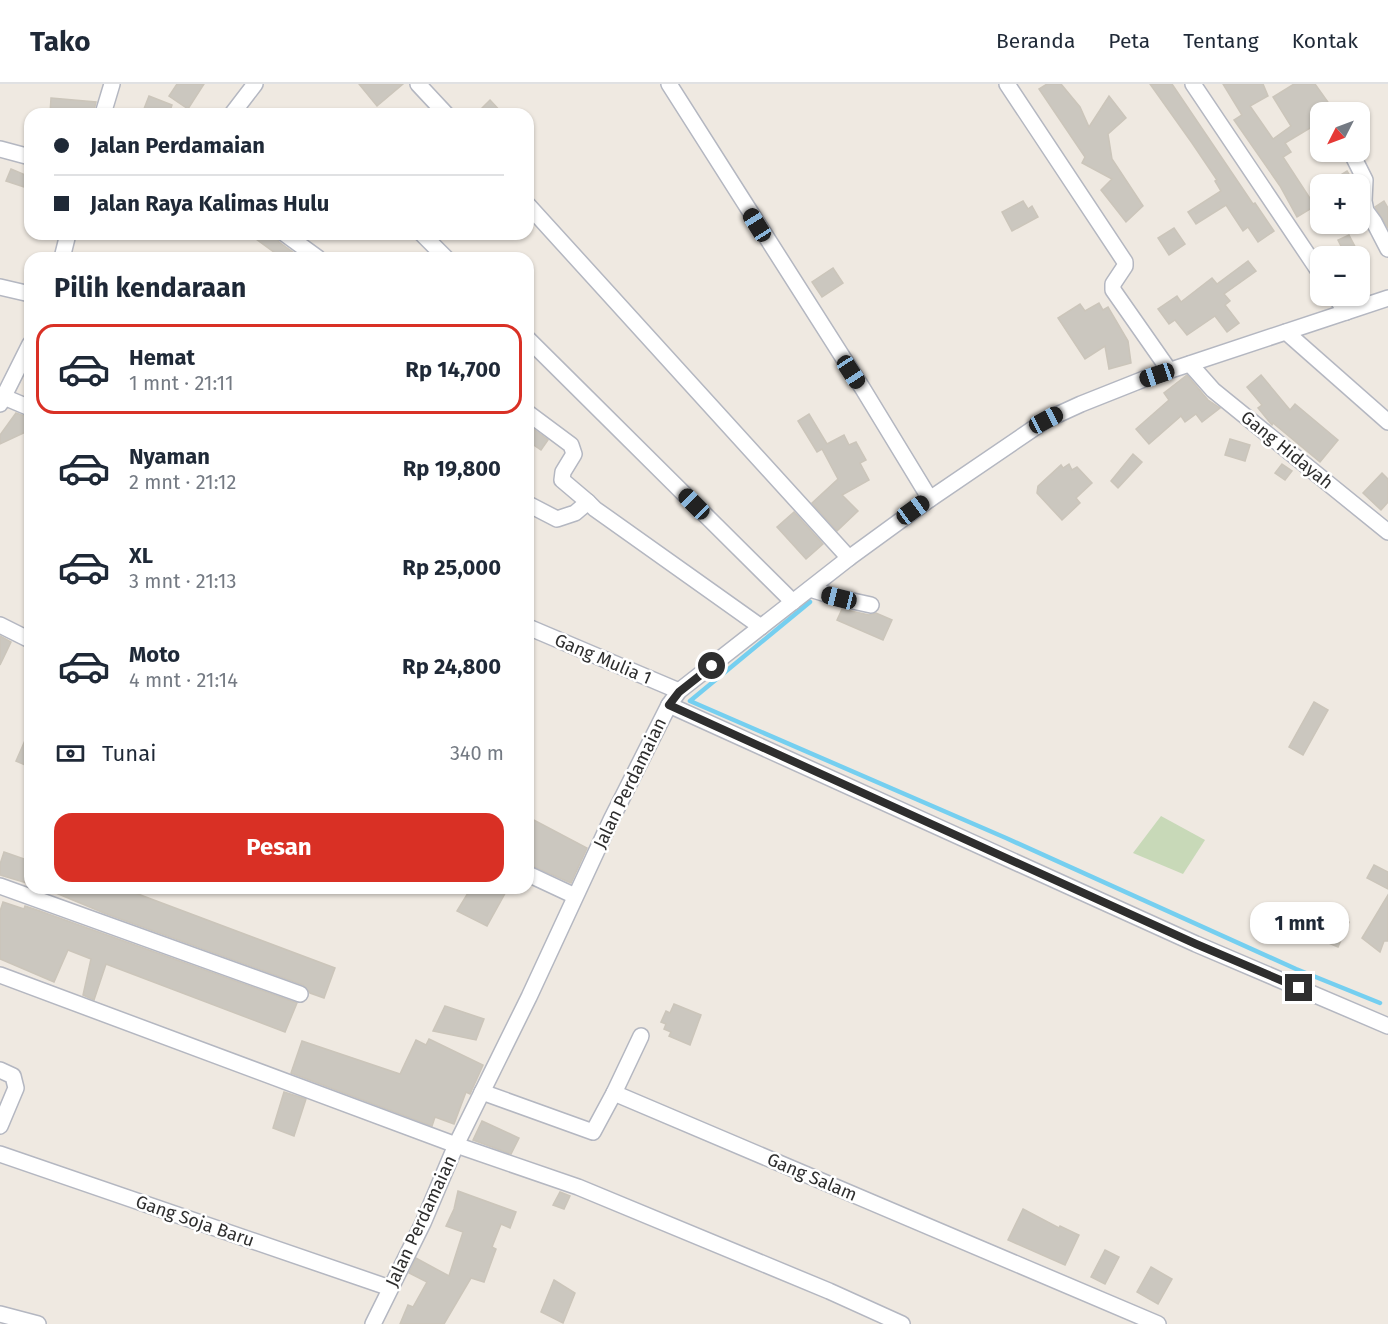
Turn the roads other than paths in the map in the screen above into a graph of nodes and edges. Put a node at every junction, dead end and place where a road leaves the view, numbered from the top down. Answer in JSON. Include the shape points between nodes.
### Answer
{"nodes":[{"id":1,"x":112,"y":84,"type":"edge"},
{"id":2,"x":255,"y":84,"type":"edge"},
{"id":3,"x":418,"y":84,"type":"edge"},
{"id":4,"x":669,"y":84,"type":"edge"},
{"id":5,"x":1007,"y":84,"type":"edge"},
{"id":6,"x":1193,"y":84,"type":"edge"},
{"id":7,"x":105,"y":108,"type":"edge"},
{"id":8,"x":237,"y":108,"type":"edge"},
{"id":9,"x":440,"y":108,"type":"edge"},
{"id":10,"x":0,"y":149,"type":"edge"},
{"id":11,"x":24,"y":155,"type":"edge"},
{"id":12,"x":1356,"y":162,"type":"edge"},
{"id":13,"x":534,"y":212,"type":"edge"},
{"id":14,"x":293,"y":240,"type":"edge"},
{"id":15,"x":428,"y":240,"type":"edge"},
{"id":16,"x":1388,"y":249,"type":"edge"},
{"id":17,"x":310,"y":252,"type":"edge"},
{"id":18,"x":440,"y":252,"type":"edge"},
{"id":19,"x":1310,"y":258,"type":"edge"},
{"id":20,"x":0,"y":287,"type":"edge"},
{"id":21,"x":24,"y":293,"type":"edge"},
{"id":22,"x":1388,"y":298,"type":"edge"},
{"id":23,"x":1342,"y":306,"type":"edge"},
{"id":24,"x":1346,"y":312,"type":"junction"},
{"id":25,"x":1286,"y":332,"type":"junction"},
{"id":26,"x":534,"y":345,"type":"edge"},
{"id":27,"x":24,"y":356,"type":"edge"},
{"id":28,"x":1190,"y":364,"type":"junction"},
{"id":29,"x":1169,"y":370,"type":"junction"},
{"id":30,"x":2,"y":400,"type":"edge"},
{"id":31,"x":24,"y":406,"type":"edge"},
{"id":32,"x":534,"y":417,"type":"edge"},
{"id":33,"x":1388,"y":422,"type":"edge"},
{"id":34,"x":930,"y":499,"type":"junction"},
{"id":35,"x":588,"y":502,"type":"junction"},
{"id":36,"x":534,"y":507,"type":"edge"},
{"id":37,"x":1388,"y":532,"type":"edge"},
{"id":38,"x":849,"y":558,"type":"junction"},
{"id":39,"x":810,"y":589,"type":"junction"},
{"id":40,"x":793,"y":602,"type":"junction"},
{"id":41,"x":871,"y":605,"type":"dead end"},
{"id":42,"x":0,"y":626,"type":"edge"},
{"id":43,"x":760,"y":627,"type":"junction"},
{"id":44,"x":534,"y":630,"type":"edge"},
{"id":45,"x":24,"y":637,"type":"edge"},
{"id":46,"x":679,"y":692,"type":"junction"},
{"id":47,"x":669,"y":705,"type":"junction"},
{"id":48,"x":534,"y":877,"type":"edge"},
{"id":49,"x":0,"y":886,"type":"edge"},
{"id":50,"x":575,"y":896,"type":"junction"},
{"id":51,"x":0,"y":975,"type":"edge"},
{"id":52,"x":300,"y":994,"type":"dead end"},
{"id":53,"x":1388,"y":1026,"type":"edge"},
{"id":54,"x":641,"y":1036,"type":"dead end"},
{"id":55,"x":0,"y":1070,"type":"edge"},
{"id":56,"x":482,"y":1092,"type":"junction"},
{"id":57,"x":614,"y":1093,"type":"junction"},
{"id":58,"x":0,"y":1126,"type":"edge"},
{"id":59,"x":456,"y":1145,"type":"junction"},
{"id":60,"x":0,"y":1154,"type":"edge"},
{"id":61,"x":390,"y":1288,"type":"junction"},
{"id":62,"x":0,"y":1314,"type":"edge"},
{"id":63,"x":38,"y":1324,"type":"edge"},
{"id":64,"x":373,"y":1324,"type":"edge"},
{"id":65,"x":902,"y":1324,"type":"edge"},
{"id":66,"x":1158,"y":1324,"type":"edge"}],
"edges":[{"from":1,"to":7,"type":"street"},
{"from":2,"to":8,"type":"street"},
{"from":3,"to":9,"type":"street"},
{"from":4,"to":34,"type":"street"},
{"from":5,"to":29,"type":"street","via":[[1125,262],[1113,290]]},
{"from":6,"to":19,"type":"street"},
{"from":10,"to":11,"type":"street"},
{"from":12,"to":16,"type":"street","via":[[1365,180],[1366,211]]},
{"from":13,"to":38,"type":"street"},
{"from":14,"to":17,"type":"street"},
{"from":15,"to":18,"type":"street"},
{"from":20,"to":21,"type":"street"},
{"from":22,"to":24,"type":"street","name":"Jalan Perdamaian"},
{"from":23,"to":24,"type":"street"},
{"from":24,"to":25,"type":"street","name":"Jalan Perdamaian"},
{"from":25,"to":28,"type":"street","name":"Jalan Perdamaian"},
{"from":25,"to":33,"type":"street"},
{"from":26,"to":40,"type":"street"},
{"from":27,"to":30,"type":"street"},
{"from":28,"to":29,"type":"street","name":"Jalan Perdamaian"},
{"from":28,"to":37,"type":"street","name":"Gang Hidayah","via":[[1221,397]]},
{"from":29,"to":34,"type":"street","name":"Jalan Perdamaian","via":[[1046,420]]},
{"from":30,"to":31,"type":"street"},
{"from":32,"to":35,"type":"street","via":[[572,445],[574,454],[562,480]]},
{"from":34,"to":38,"type":"street","name":"Jalan Perdamaian"},
{"from":35,"to":36,"type":"street","via":[[575,513],[557,519]]},
{"from":35,"to":43,"type":"street"},
{"from":38,"to":39,"type":"street","name":"Jalan Perdamaian"},
{"from":39,"to":40,"type":"street","name":"Jalan Perdamaian"},
{"from":39,"to":41,"type":"street"},
{"from":40,"to":43,"type":"street","name":"Jalan Perdamaian"},
{"from":42,"to":45,"type":"street"},
{"from":43,"to":46,"type":"street","name":"Jalan Perdamaian"},
{"from":44,"to":46,"type":"street","name":"Gang Mulia 1"},
{"from":46,"to":47,"type":"street","name":"Jalan Perdamaian"},
{"from":47,"to":50,"type":"street","name":"Jalan Perdamaian"},
{"from":47,"to":53,"type":"street","via":[[1185,939]]},
{"from":48,"to":50,"type":"street"},
{"from":49,"to":52,"type":"street"},
{"from":50,"to":56,"type":"street","name":"Jalan Perdamaian"},
{"from":51,"to":59,"type":"street"},
{"from":54,"to":57,"type":"street"},
{"from":55,"to":58,"type":"street","via":[[13,1076],[16,1088]]},
{"from":56,"to":57,"type":"street","via":[[593,1132]]},
{"from":56,"to":59,"type":"street","name":"Jalan Perdamaian"},
{"from":57,"to":66,"type":"street","name":"Gang Salam"},
{"from":59,"to":61,"type":"street","name":"Jalan Perdamaian"},
{"from":59,"to":65,"type":"street","via":[[588,1191]]},
{"from":60,"to":61,"type":"street","name":"Gang Soja Baru"},
{"from":61,"to":64,"type":"street","name":"Jalan Perdamaian"},
{"from":62,"to":63,"type":"street"}]}
